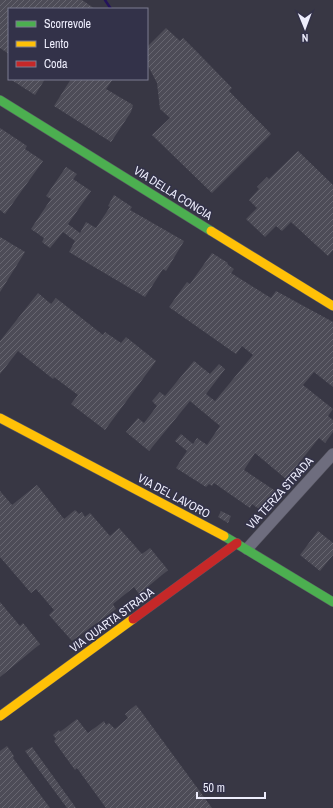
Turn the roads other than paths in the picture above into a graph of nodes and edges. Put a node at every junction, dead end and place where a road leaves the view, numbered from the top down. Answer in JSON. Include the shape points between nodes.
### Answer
{"nodes":[{"id":1,"x":0,"y":100,"type":"edge"},
{"id":2,"x":333,"y":306,"type":"edge"},
{"id":3,"x":0,"y":418,"type":"edge"},
{"id":4,"x":333,"y":454,"type":"edge"},
{"id":5,"x":242,"y":546,"type":"junction"},
{"id":6,"x":333,"y":602,"type":"edge"},
{"id":7,"x":0,"y":716,"type":"edge"}],
"edges":[{"from":1,"to":2,"type":"street","name":"VIA DELLA CONCIA"},
{"from":3,"to":5,"type":"street","name":"VIA DEL LAVORO"},
{"from":4,"to":5,"type":"street","name":"VIA TERZA STRADA"},
{"from":5,"to":6,"type":"street","name":"VIA DEL LAVORO"},
{"from":5,"to":7,"type":"street","name":"VIA QUARTA STRADA"}]}
